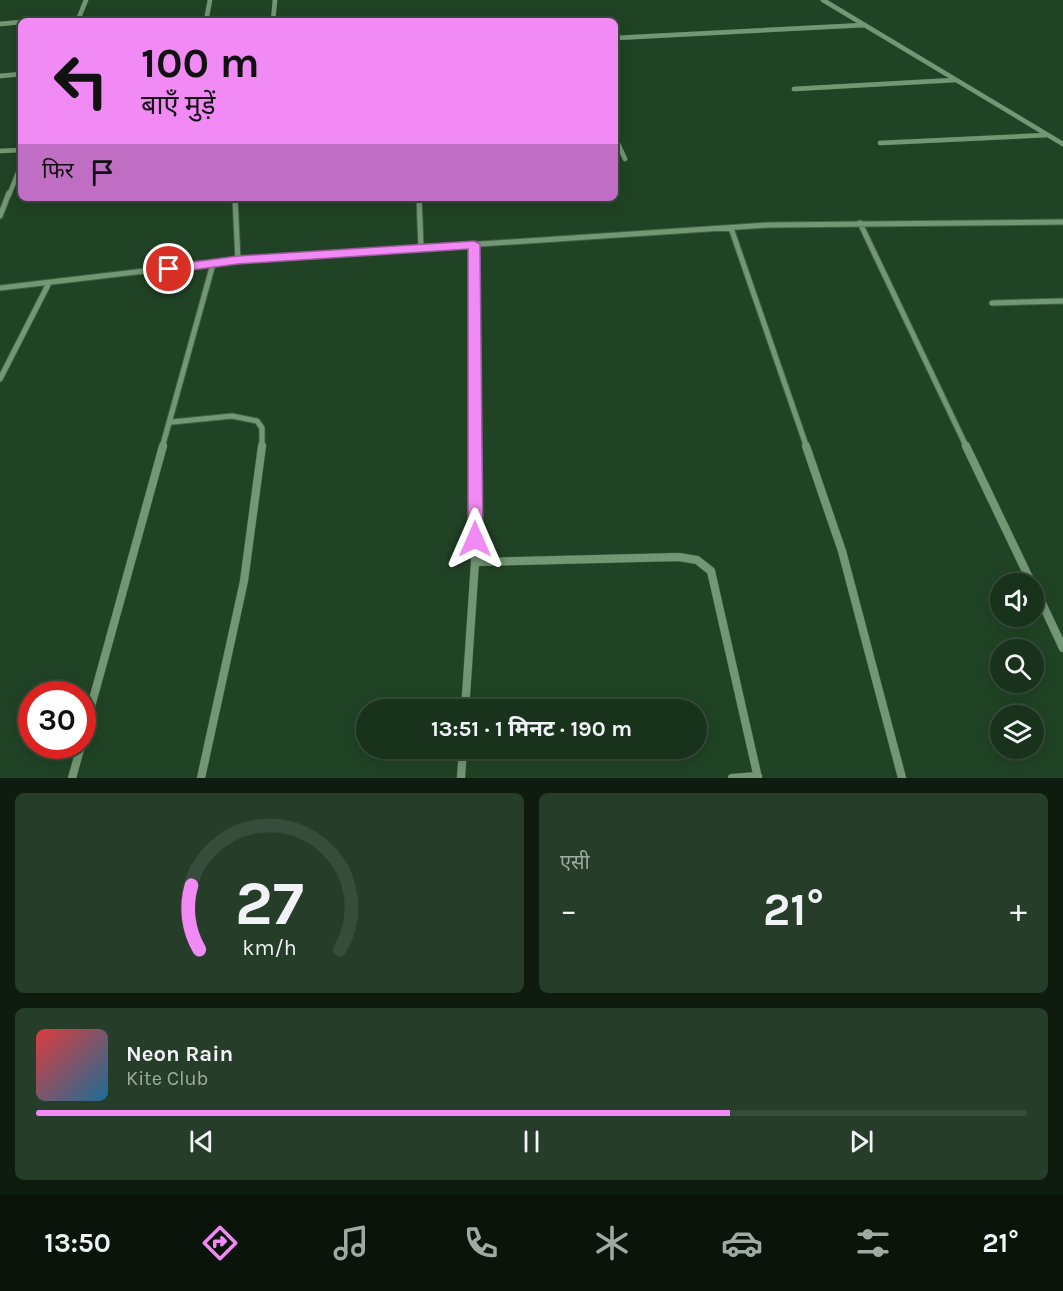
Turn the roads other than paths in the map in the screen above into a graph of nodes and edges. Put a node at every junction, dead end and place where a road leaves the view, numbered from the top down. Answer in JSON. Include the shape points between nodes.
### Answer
{"nodes":[{"id":1,"x":86,"y":0,"type":"edge"},
{"id":2,"x":210,"y":0,"type":"edge"},
{"id":3,"x":275,"y":0,"type":"edge"},
{"id":4,"x":823,"y":0,"type":"edge"},
{"id":5,"x":78,"y":18,"type":"edge"},
{"id":6,"x":207,"y":18,"type":"edge"},
{"id":7,"x":273,"y":18,"type":"edge"},
{"id":8,"x":18,"y":22,"type":"edge"},
{"id":9,"x":0,"y":24,"type":"edge"},
{"id":10,"x":866,"y":25,"type":"junction"},
{"id":11,"x":618,"y":38,"type":"edge"},
{"id":12,"x":18,"y":74,"type":"edge"},
{"id":13,"x":0,"y":76,"type":"edge"},
{"id":14,"x":956,"y":80,"type":"junction"},
{"id":15,"x":794,"y":89,"type":"dead end"},
{"id":16,"x":1047,"y":135,"type":"junction"},
{"id":17,"x":880,"y":143,"type":"dead end"},
{"id":18,"x":618,"y":144,"type":"edge"},
{"id":19,"x":1063,"y":144,"type":"edge"},
{"id":20,"x":18,"y":150,"type":"edge"},
{"id":21,"x":0,"y":151,"type":"edge"},
{"id":22,"x":625,"y":159,"type":"dead end"},
{"id":23,"x":18,"y":172,"type":"edge"},
{"id":24,"x":235,"y":201,"type":"edge"},
{"id":25,"x":419,"y":201,"type":"edge"},
{"id":26,"x":0,"y":216,"type":"edge"},
{"id":27,"x":1063,"y":222,"type":"edge"},
{"id":28,"x":860,"y":223,"type":"junction"},
{"id":29,"x":731,"y":228,"type":"junction"},
{"id":30,"x":474,"y":244,"type":"junction"},
{"id":31,"x":421,"y":248,"type":"junction"},
{"id":32,"x":238,"y":260,"type":"junction"},
{"id":33,"x":213,"y":264,"type":"junction"},
{"id":34,"x":49,"y":283,"type":"junction"},
{"id":35,"x":0,"y":288,"type":"edge"},
{"id":36,"x":1063,"y":301,"type":"edge"},
{"id":37,"x":992,"y":303,"type":"dead end"},
{"id":38,"x":0,"y":379,"type":"edge"},
{"id":39,"x":172,"y":422,"type":"junction"},
{"id":40,"x":475,"y":562,"type":"junction"},
{"id":41,"x":1027,"y":573,"type":"edge"},
{"id":42,"x":1044,"y":608,"type":"edge"},
{"id":43,"x":1063,"y":648,"type":"edge"},
{"id":44,"x":96,"y":690,"type":"edge"},
{"id":45,"x":466,"y":699,"type":"edge"},
{"id":46,"x":77,"y":759,"type":"edge"},
{"id":47,"x":462,"y":759,"type":"edge"},
{"id":48,"x":758,"y":777,"type":"edge"},
{"id":49,"x":72,"y":778,"type":"edge"},
{"id":50,"x":201,"y":778,"type":"edge"},
{"id":51,"x":461,"y":778,"type":"edge"},
{"id":52,"x":732,"y":778,"type":"edge"},
{"id":53,"x":902,"y":778,"type":"edge"}],
"edges":[{"from":1,"to":5,"type":"street"},
{"from":2,"to":6,"type":"street"},
{"from":3,"to":7,"type":"street"},
{"from":4,"to":10,"type":"street"},
{"from":8,"to":9,"type":"street"},
{"from":10,"to":11,"type":"street"},
{"from":10,"to":14,"type":"street"},
{"from":12,"to":13,"type":"street"},
{"from":14,"to":15,"type":"street"},
{"from":14,"to":16,"type":"street"},
{"from":16,"to":17,"type":"street"},
{"from":16,"to":19,"type":"street"},
{"from":18,"to":22,"type":"street"},
{"from":20,"to":21,"type":"street"},
{"from":23,"to":26,"type":"street"},
{"from":24,"to":32,"type":"street"},
{"from":25,"to":31,"type":"street"},
{"from":27,"to":28,"type":"street"},
{"from":28,"to":29,"type":"street"},
{"from":28,"to":41,"type":"street"},
{"from":29,"to":30,"type":"street"},
{"from":29,"to":53,"type":"street","via":[[842,551]]},
{"from":30,"to":31,"type":"street"},
{"from":30,"to":40,"type":"street"},
{"from":31,"to":32,"type":"street"},
{"from":32,"to":33,"type":"street"},
{"from":33,"to":34,"type":"street"},
{"from":33,"to":39,"type":"street"},
{"from":34,"to":35,"type":"street"},
{"from":34,"to":38,"type":"street"},
{"from":36,"to":37,"type":"street"},
{"from":39,"to":44,"type":"street"},
{"from":39,"to":50,"type":"street","via":[[232,416],[257,421],[262,428],[244,581]]},
{"from":40,"to":45,"type":"street"},
{"from":40,"to":48,"type":"street","via":[[679,557],[705,564],[711,571]]},
{"from":42,"to":43,"type":"street"},
{"from":46,"to":49,"type":"street"},
{"from":47,"to":51,"type":"street"},
{"from":48,"to":52,"type":"street"}]}
